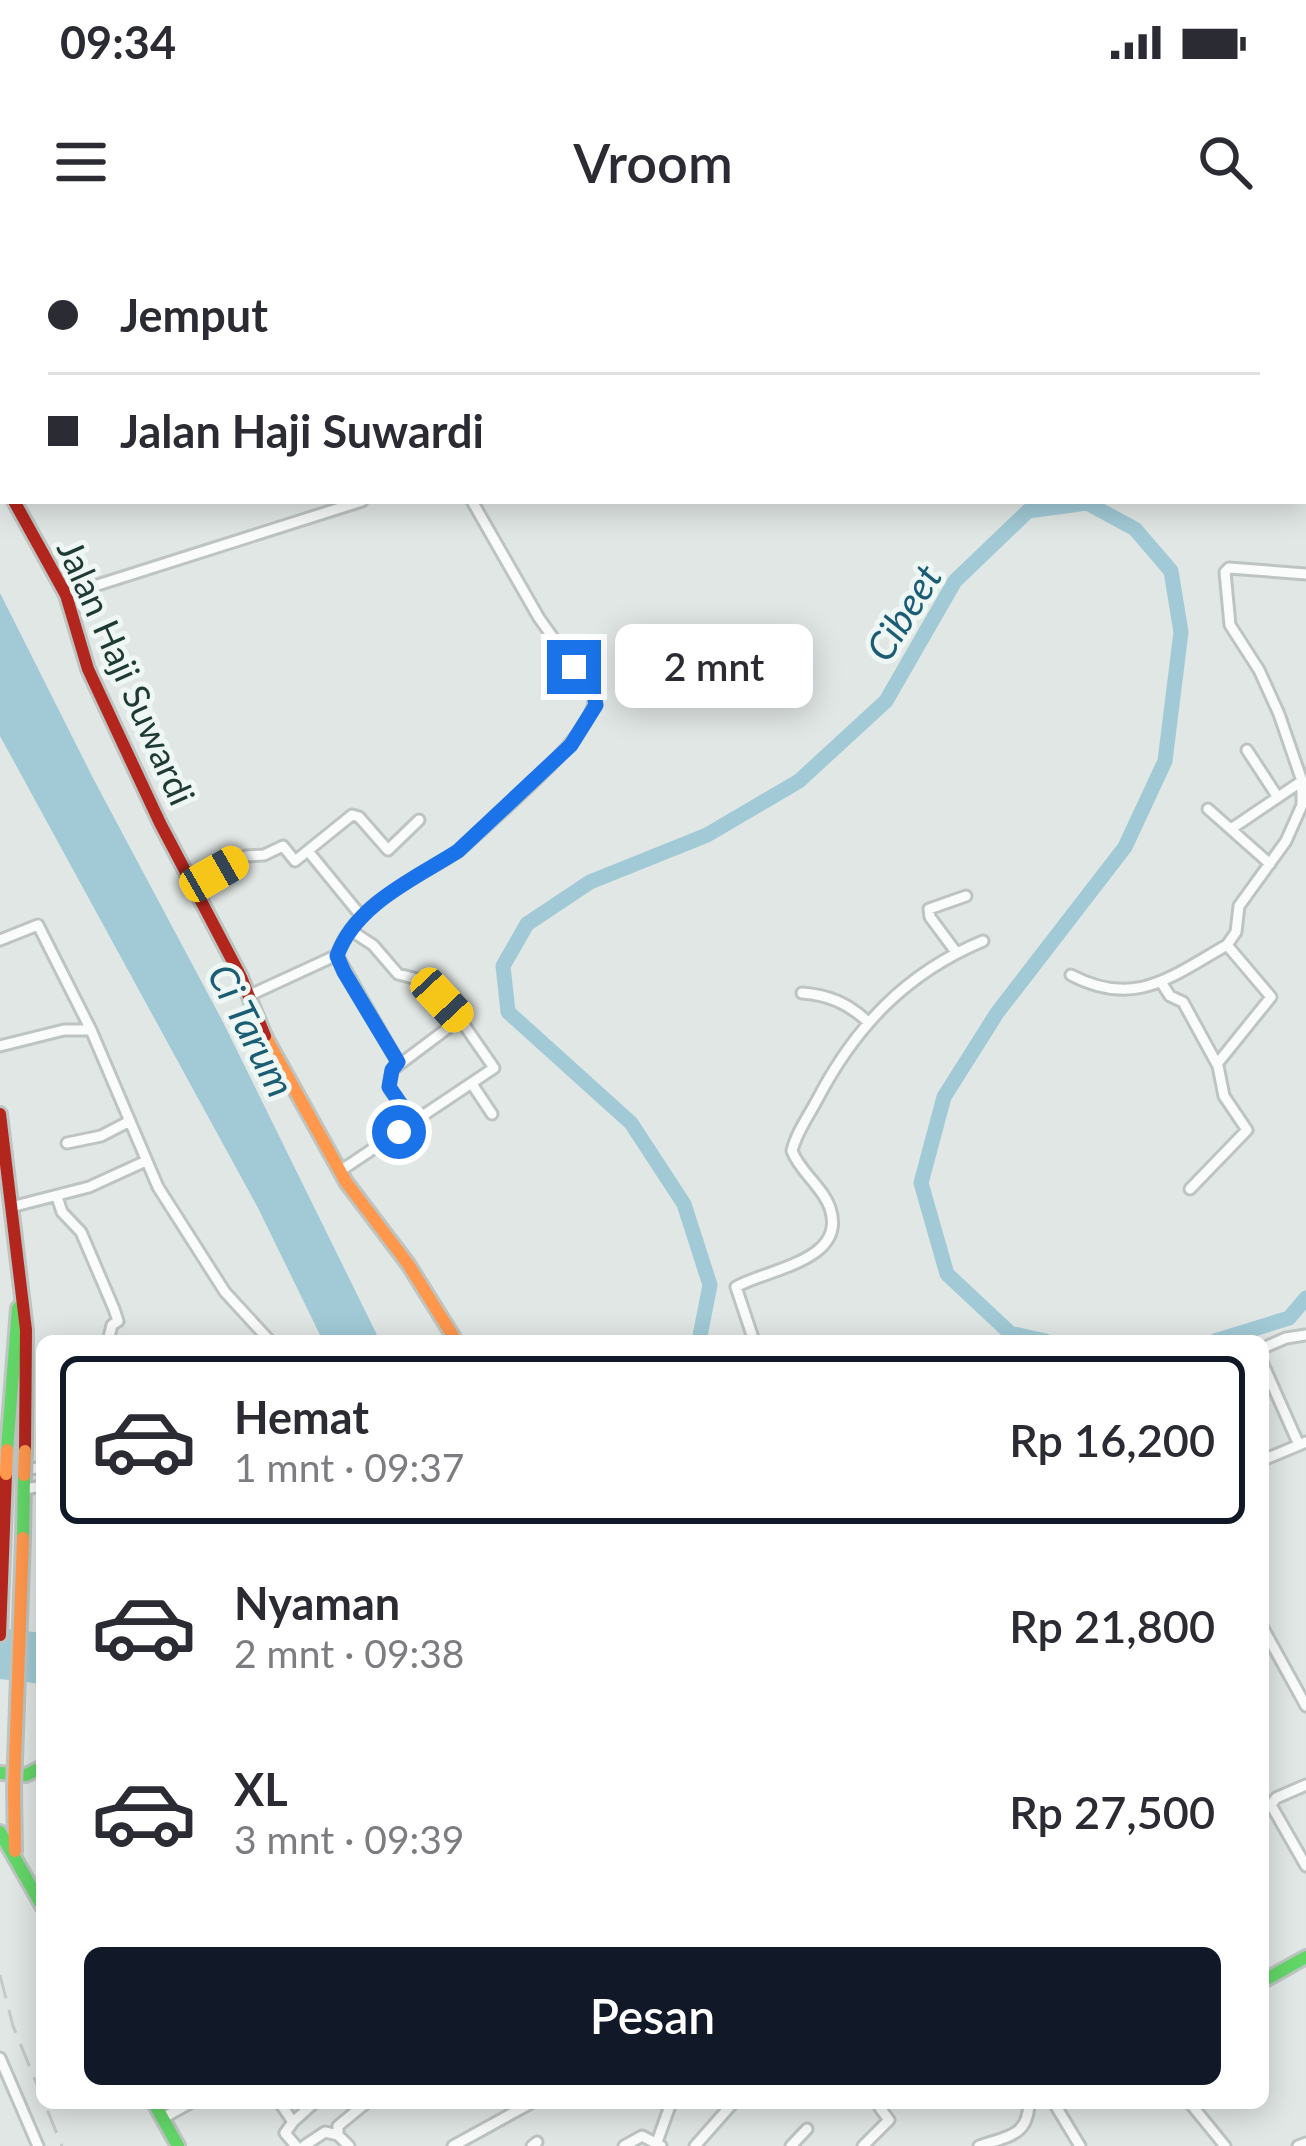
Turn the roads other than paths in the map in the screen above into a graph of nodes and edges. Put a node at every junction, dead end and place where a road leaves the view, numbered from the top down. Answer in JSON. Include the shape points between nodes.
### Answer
{"nodes":[{"id":1,"x":16,"y":504,"type":"edge"},
{"id":2,"x":353,"y":504,"type":"edge"},
{"id":3,"x":474,"y":504,"type":"edge"},
{"id":4,"x":1306,"y":574,"type":"edge"},
{"id":5,"x":66,"y":595,"type":"junction"},
{"id":6,"x":1247,"y":750,"type":"dead end"},
{"id":7,"x":1302,"y":781,"type":"junction"},
{"id":8,"x":1277,"y":796,"type":"junction"},
{"id":9,"x":1208,"y":809,"type":"dead end"},
{"id":10,"x":419,"y":820,"type":"dead end"},
{"id":11,"x":1231,"y":829,"type":"junction"},
{"id":12,"x":308,"y":850,"type":"junction"},
{"id":13,"x":1270,"y":864,"type":"junction"},
{"id":14,"x":193,"y":885,"type":"junction"},
{"id":15,"x":966,"y":896,"type":"dead end"},
{"id":16,"x":362,"y":917,"type":"junction"},
{"id":17,"x":350,"y":930,"type":"junction"},
{"id":18,"x":0,"y":940,"type":"edge"},
{"id":19,"x":983,"y":940,"type":"dead end"},
{"id":20,"x":1227,"y":945,"type":"junction"},
{"id":21,"x":956,"y":952,"type":"junction"},
{"id":22,"x":337,"y":956,"type":"junction"},
{"id":23,"x":1071,"y":975,"type":"dead end"},
{"id":24,"x":1161,"y":982,"type":"junction"},
{"id":25,"x":802,"y":992,"type":"dead end"},
{"id":26,"x":248,"y":996,"type":"junction"},
{"id":27,"x":460,"y":1018,"type":"junction"},
{"id":28,"x":867,"y":1021,"type":"junction"},
{"id":29,"x":91,"y":1030,"type":"junction"},
{"id":30,"x":0,"y":1046,"type":"edge"},
{"id":31,"x":398,"y":1062,"type":"junction"},
{"id":32,"x":1217,"y":1064,"type":"junction"},
{"id":33,"x":472,"y":1084,"type":"junction"},
{"id":34,"x":0,"y":1114,"type":"edge"},
{"id":35,"x":492,"y":1114,"type":"dead end"},
{"id":36,"x":128,"y":1122,"type":"junction"},
{"id":37,"x":413,"y":1122,"type":"junction"},
{"id":38,"x":67,"y":1143,"type":"dead end"},
{"id":39,"x":146,"y":1161,"type":"junction"},
{"id":40,"x":340,"y":1171,"type":"junction"},
{"id":41,"x":1190,"y":1189,"type":"dead end"},
{"id":42,"x":57,"y":1197,"type":"junction"},
{"id":43,"x":11,"y":1207,"type":"junction"},
{"id":44,"x":20,"y":1300,"type":"junction"},
{"id":45,"x":109,"y":1335,"type":"edge"},
{"id":46,"x":265,"y":1335,"type":"edge"},
{"id":47,"x":452,"y":1335,"type":"edge"},
{"id":48,"x":752,"y":1335,"type":"edge"},
{"id":49,"x":1306,"y":1335,"type":"edge"},
{"id":50,"x":1269,"y":1345,"type":"edge"},
{"id":51,"x":1269,"y":1376,"type":"edge"},
{"id":52,"x":25,"y":1428,"type":"junction"},
{"id":53,"x":8,"y":1429,"type":"junction"},
{"id":54,"x":1303,"y":1443,"type":"edge"},
{"id":55,"x":1269,"y":1457,"type":"edge"},
{"id":56,"x":36,"y":1469,"type":"edge"},
{"id":57,"x":3,"y":1472,"type":"edge"},
{"id":58,"x":24,"y":1482,"type":"junction"},
{"id":59,"x":36,"y":1485,"type":"edge"},
{"id":60,"x":0,"y":1635,"type":"edge"},
{"id":61,"x":1269,"y":1639,"type":"edge"},
{"id":62,"x":1306,"y":1706,"type":"edge"},
{"id":63,"x":36,"y":1768,"type":"edge"},
{"id":64,"x":0,"y":1773,"type":"edge"},
{"id":65,"x":1306,"y":1785,"type":"edge"},
{"id":66,"x":0,"y":1832,"type":"edge"},
{"id":67,"x":16,"y":1858,"type":"junction"},
{"id":68,"x":1306,"y":1866,"type":"edge"},
{"id":69,"x":36,"y":1895,"type":"edge"},
{"id":70,"x":1306,"y":1957,"type":"edge"},
{"id":71,"x":1269,"y":1979,"type":"edge"},
{"id":72,"x":0,"y":2058,"type":"edge"},
{"id":73,"x":157,"y":2109,"type":"edge"},
{"id":74,"x":180,"y":2109,"type":"edge"},
{"id":75,"x":284,"y":2109,"type":"edge"},
{"id":76,"x":307,"y":2109,"type":"edge"},
{"id":77,"x":359,"y":2109,"type":"edge"},
{"id":78,"x":520,"y":2109,"type":"edge"},
{"id":79,"x":669,"y":2109,"type":"edge"},
{"id":80,"x":728,"y":2109,"type":"edge"},
{"id":81,"x":881,"y":2109,"type":"edge"},
{"id":82,"x":1029,"y":2109,"type":"edge"},
{"id":83,"x":1058,"y":2109,"type":"edge"},
{"id":84,"x":1195,"y":2109,"type":"edge"},
{"id":85,"x":163,"y":2119,"type":"junction"},
{"id":86,"x":293,"y":2122,"type":"junction"},
{"id":87,"x":807,"y":2128,"type":"dead end"},
{"id":88,"x":338,"y":2135,"type":"junction"},
{"id":89,"x":659,"y":2144,"type":"edge"},
{"id":90,"x":38,"y":2146,"type":"edge"},
{"id":91,"x":178,"y":2146,"type":"edge"},
{"id":92,"x":300,"y":2146,"type":"edge"},
{"id":93,"x":349,"y":2146,"type":"edge"},
{"id":94,"x":453,"y":2146,"type":"edge"},
{"id":95,"x":625,"y":2146,"type":"edge"},
{"id":96,"x":695,"y":2146,"type":"edge"},
{"id":97,"x":791,"y":2146,"type":"edge"},
{"id":98,"x":863,"y":2146,"type":"edge"},
{"id":99,"x":980,"y":2146,"type":"edge"},
{"id":100,"x":1080,"y":2146,"type":"edge"},
{"id":101,"x":1225,"y":2146,"type":"edge"}],
"edges":[{"from":1,"to":5,"type":"street","name":"Jalan Haji Suwardi"},
{"from":2,"to":5,"type":"street"},
{"from":3,"to":16,"type":"street","via":[[515,581],[594,695],[592,716],[458,851]]},
{"from":4,"to":7,"type":"street","via":[[1225,572],[1230,625],[1259,670]]},
{"from":5,"to":14,"type":"street","name":"Jalan Haji Suwardi","via":[[88,669]]},
{"from":6,"to":8,"type":"street"},
{"from":7,"to":8,"type":"street"},
{"from":7,"to":13,"type":"street","via":[[1300,816]]},
{"from":8,"to":11,"type":"street"},
{"from":9,"to":11,"type":"street"},
{"from":10,"to":12,"type":"street","via":[[387,850],[352,815]]},
{"from":11,"to":13,"type":"street"},
{"from":12,"to":14,"type":"street","via":[[295,861],[283,846],[246,856]]},
{"from":12,"to":16,"type":"street"},
{"from":13,"to":20,"type":"street","via":[[1239,906]]},
{"from":14,"to":26,"type":"street","name":"Jalan Haji Suwardi"},
{"from":15,"to":21,"type":"street","via":[[929,908]]},
{"from":16,"to":17,"type":"street"},
{"from":17,"to":22,"type":"street"},
{"from":17,"to":27,"type":"street","via":[[398,974],[422,978]]},
{"from":18,"to":29,"type":"street","via":[[38,925]]},
{"from":19,"to":21,"type":"street"},
{"from":20,"to":24,"type":"street"},
{"from":20,"to":32,"type":"street","via":[[1270,997]]},
{"from":21,"to":28,"type":"street"},
{"from":22,"to":26,"type":"street"},
{"from":22,"to":31,"type":"street"},
{"from":23,"to":24,"type":"street","via":[[1106,989]]},
{"from":24,"to":32,"type":"street","via":[[1183,1002]]},
{"from":25,"to":28,"type":"street","via":[[848,1004]]},
{"from":26,"to":40,"type":"street","name":"Jalan Haji Suwardi"},
{"from":27,"to":31,"type":"street"},
{"from":27,"to":33,"type":"street","via":[[494,1068]]},
{"from":28,"to":48,"type":"street","via":[[792,1151],[830,1207],[830,1237],[820,1251],[736,1287]]},
{"from":29,"to":30,"type":"street"},
{"from":29,"to":36,"type":"street"},
{"from":31,"to":37,"type":"street","via":[[389,1087]]},
{"from":32,"to":41,"type":"street","via":[[1224,1096],[1247,1130]]},
{"from":33,"to":35,"type":"street"},
{"from":33,"to":37,"type":"street"},
{"from":34,"to":43,"type":"street"},
{"from":36,"to":38,"type":"street"},
{"from":36,"to":39,"type":"street"},
{"from":37,"to":40,"type":"street"},
{"from":39,"to":42,"type":"street"},
{"from":39,"to":46,"type":"street","via":[[213,1274]]},
{"from":40,"to":47,"type":"street","name":"Jalan Haji Suwardi"},
{"from":42,"to":43,"type":"street"},
{"from":42,"to":45,"type":"street","via":[[114,1309],[118,1321]]},
{"from":43,"to":44,"type":"street"},
{"from":44,"to":52,"type":"street"},
{"from":44,"to":53,"type":"street"},
{"from":49,"to":50,"type":"street"},
{"from":51,"to":54,"type":"street"},
{"from":52,"to":53,"type":"street"},
{"from":52,"to":58,"type":"street","bridge":true},
{"from":53,"to":57,"type":"street","bridge":true},
{"from":54,"to":55,"type":"street"},
{"from":56,"to":57,"type":"street"},
{"from":57,"to":60,"type":"street"},
{"from":58,"to":59,"type":"street"},
{"from":58,"to":67,"type":"street","bridge":true},
{"from":61,"to":62,"type":"street"},
{"from":63,"to":64,"type":"street"},
{"from":65,"to":68,"type":"street","via":[[1271,1805]]},
{"from":66,"to":67,"type":"street"},
{"from":67,"to":69,"type":"street"},
{"from":70,"to":71,"type":"street"},
{"from":72,"to":90,"type":"street"},
{"from":73,"to":85,"type":"street"},
{"from":74,"to":85,"type":"street"},
{"from":75,"to":86,"type":"street"},
{"from":76,"to":86,"type":"street"},
{"from":77,"to":88,"type":"street"},
{"from":78,"to":94,"type":"street"},
{"from":79,"to":89,"type":"street"},
{"from":80,"to":96,"type":"street"},
{"from":81,"to":98,"type":"street","via":[[889,2120]]},
{"from":82,"to":99,"type":"street","via":[[1022,2129]]},
{"from":83,"to":100,"type":"street"},
{"from":84,"to":101,"type":"street"},
{"from":85,"to":91,"type":"street"},
{"from":86,"to":92,"type":"street","via":[[284,2131]]},
{"from":87,"to":97,"type":"street"},
{"from":88,"to":92,"type":"street","via":[[325,2132]]},
{"from":88,"to":93,"type":"street"},
{"from":89,"to":95,"type":"street","via":[[642,2135]]}]}
